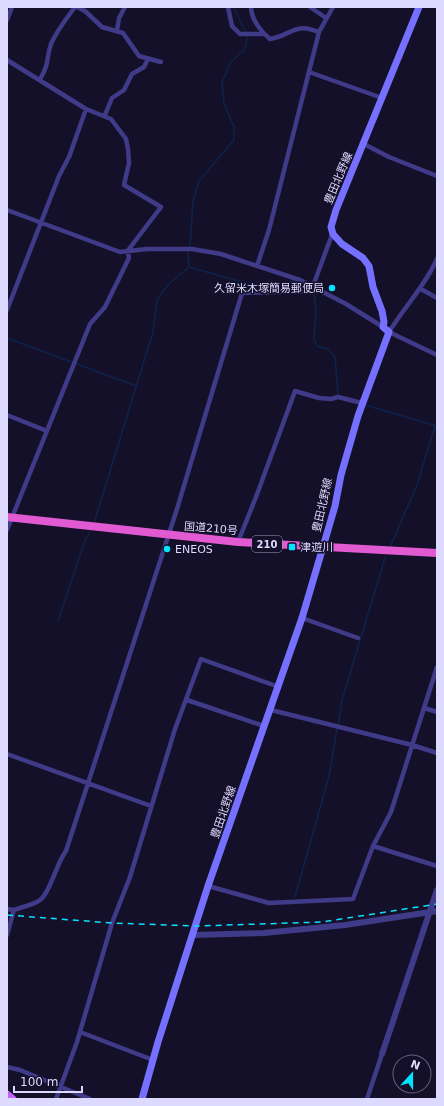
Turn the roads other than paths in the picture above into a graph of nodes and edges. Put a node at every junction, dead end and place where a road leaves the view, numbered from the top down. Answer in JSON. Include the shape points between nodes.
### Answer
{"nodes":[{"id":1,"x":76,"y":7,"type":"edge"},
{"id":2,"x":125,"y":7,"type":"edge"},
{"id":3,"x":228,"y":7,"type":"edge"},
{"id":4,"x":251,"y":7,"type":"edge"},
{"id":5,"x":310,"y":7,"type":"edge"},
{"id":6,"x":333,"y":7,"type":"edge"},
{"id":7,"x":419,"y":7,"type":"edge"},
{"id":8,"x":10,"y":8,"type":"edge"},
{"id":9,"x":326,"y":18,"type":"junction"},
{"id":10,"x":7,"y":20,"type":"edge"},
{"id":11,"x":117,"y":30,"type":"junction"},
{"id":12,"x":319,"y":32,"type":"junction"},
{"id":13,"x":263,"y":34,"type":"junction"},
{"id":14,"x":148,"y":59,"type":"junction"},
{"id":15,"x":7,"y":60,"type":"edge"},
{"id":16,"x":161,"y":62,"type":"dead end"},
{"id":17,"x":309,"y":72,"type":"junction"},
{"id":18,"x":40,"y":79,"type":"junction"},
{"id":19,"x":382,"y":98,"type":"junction"},
{"id":20,"x":86,"y":109,"type":"junction"},
{"id":21,"x":105,"y":115,"type":"junction"},
{"id":22,"x":364,"y":144,"type":"junction"},
{"id":23,"x":437,"y":176,"type":"edge"},
{"id":24,"x":7,"y":210,"type":"edge"},
{"id":25,"x":40,"y":222,"type":"junction"},
{"id":26,"x":332,"y":232,"type":"junction"},
{"id":27,"x":128,"y":252,"type":"junction"},
{"id":28,"x":437,"y":259,"type":"edge"},
{"id":29,"x":257,"y":266,"type":"junction"},
{"id":30,"x":313,"y":286,"type":"junction"},
{"id":31,"x":421,"y":289,"type":"junction"},
{"id":32,"x":437,"y":298,"type":"edge"},
{"id":33,"x":7,"y":310,"type":"edge"},
{"id":34,"x":386,"y":329,"type":"junction"},
{"id":35,"x":437,"y":355,"type":"edge"},
{"id":36,"x":362,"y":403,"type":"junction"},
{"id":37,"x":7,"y":415,"type":"edge"},
{"id":38,"x":47,"y":431,"type":"junction"},
{"id":39,"x":10,"y":517,"type":"edge"},
{"id":40,"x":7,"y":530,"type":"edge"},
{"id":41,"x":168,"y":536,"type":"junction"},
{"id":42,"x":238,"y":542,"type":"junction"},
{"id":43,"x":324,"y":548,"type":"junction"},
{"id":44,"x":437,"y":553,"type":"edge"},
{"id":45,"x":302,"y":618,"type":"junction"},
{"id":46,"x":358,"y":638,"type":"dead end"},
{"id":47,"x":437,"y":667,"type":"edge"},
{"id":48,"x":279,"y":687,"type":"junction"},
{"id":49,"x":187,"y":700,"type":"junction"},
{"id":50,"x":424,"y":708,"type":"junction"},
{"id":51,"x":271,"y":710,"type":"junction"},
{"id":52,"x":437,"y":712,"type":"edge"},
{"id":53,"x":264,"y":726,"type":"junction"},
{"id":54,"x":412,"y":745,"type":"junction"},
{"id":55,"x":437,"y":753,"type":"edge"},
{"id":56,"x":7,"y":754,"type":"edge"},
{"id":57,"x":87,"y":784,"type":"junction"},
{"id":58,"x":151,"y":806,"type":"junction"},
{"id":59,"x":373,"y":846,"type":"junction"},
{"id":60,"x":437,"y":866,"type":"edge"},
{"id":61,"x":208,"y":886,"type":"junction"},
{"id":62,"x":437,"y":890,"type":"edge"},
{"id":63,"x":7,"y":909,"type":"edge"},
{"id":64,"x":14,"y":910,"type":"junction"},
{"id":65,"x":437,"y":911,"type":"edge"},
{"id":66,"x":430,"y":912,"type":"junction"},
{"id":67,"x":7,"y":935,"type":"edge"},
{"id":68,"x":193,"y":935,"type":"junction"},
{"id":69,"x":80,"y":1032,"type":"junction"},
{"id":70,"x":382,"y":1054,"type":"joint"},
{"id":71,"x":153,"y":1060,"type":"junction"},
{"id":72,"x":7,"y":1067,"type":"edge"},
{"id":73,"x":61,"y":1086,"type":"junction"},
{"id":74,"x":7,"y":1094,"type":"edge"},
{"id":75,"x":13,"y":1099,"type":"edge"},
{"id":76,"x":56,"y":1099,"type":"edge"},
{"id":77,"x":90,"y":1099,"type":"edge"},
{"id":78,"x":142,"y":1099,"type":"edge"},
{"id":79,"x":367,"y":1099,"type":"edge"}],
"edges":[{"from":1,"to":11,"type":"street","via":[[85,11],[102,27]]},
{"from":1,"to":18,"type":"street","via":[[57,32],[51,45],[47,69]]},
{"from":2,"to":11,"type":"street","via":[[119,18]]},
{"from":3,"to":13,"type":"street","via":[[232,26],[240,34]]},
{"from":4,"to":13,"type":"street","via":[[251,13]]},
{"from":5,"to":9,"type":"street"},
{"from":6,"to":9,"type":"street"},
{"from":7,"to":19,"type":"main road","name":"豊田北野線"},
{"from":8,"to":10,"type":"street"},
{"from":9,"to":12,"type":"street"},
{"from":11,"to":14,"type":"street","via":[[123,33],[139,56]]},
{"from":12,"to":13,"type":"street","via":[[298,27],[270,39]]},
{"from":12,"to":17,"type":"street"},
{"from":14,"to":16,"type":"street"},
{"from":14,"to":21,"type":"street","via":[[144,67],[132,74],[124,90],[112,98]]},
{"from":15,"to":18,"type":"street"},
{"from":17,"to":19,"type":"street"},
{"from":17,"to":29,"type":"street","via":[[269,230]]},
{"from":18,"to":20,"type":"street"},
{"from":19,"to":22,"type":"main road","name":"豊田北野線"},
{"from":20,"to":21,"type":"street"},
{"from":20,"to":25,"type":"street","via":[[69,157]]},
{"from":21,"to":27,"type":"street","via":[[116,124],[126,139],[129,163],[124,185],[161,207]]},
{"from":22,"to":23,"type":"street"},
{"from":22,"to":26,"type":"main road","name":"豊田北野線","via":[[336,210],[331,226]]},
{"from":24,"to":25,"type":"street"},
{"from":25,"to":27,"type":"street","via":[[109,249]]},
{"from":25,"to":33,"type":"street"},
{"from":26,"to":30,"type":"street"},
{"from":26,"to":34,"type":"main road","name":"豊田北野線","via":[[342,244],[357,253],[369,266]]},
{"from":27,"to":29,"type":"street","via":[[147,249],[192,249],[221,254]]},
{"from":27,"to":38,"type":"street","via":[[129,258],[105,307],[90,324]]},
{"from":28,"to":31,"type":"street"},
{"from":29,"to":30,"type":"street"},
{"from":30,"to":34,"type":"street"},
{"from":30,"to":41,"type":"street","via":[[308,291],[242,293]]},
{"from":31,"to":32,"type":"street"},
{"from":31,"to":34,"type":"street"},
{"from":34,"to":35,"type":"street"},
{"from":34,"to":36,"type":"main road","name":"豊田北野線"},
{"from":36,"to":42,"type":"street","via":[[338,397],[319,398],[295,392]]},
{"from":36,"to":43,"type":"main road","name":"豊田北野線","via":[[341,475]]},
{"from":37,"to":38,"type":"street"},
{"from":38,"to":39,"type":"street"},
{"from":39,"to":40,"type":"street"},
{"from":39,"to":41,"type":"highway","name":"国道210号","number":"210"},
{"from":41,"to":42,"type":"highway","name":"国道210号","number":"210"},
{"from":41,"to":57,"type":"street"},
{"from":42,"to":43,"type":"highway","name":"国道210号","number":"210"},
{"from":43,"to":44,"type":"highway","name":"国道210号","number":"210"},
{"from":43,"to":45,"type":"main road","name":"豊田北野線"},
{"from":45,"to":46,"type":"street"},
{"from":45,"to":48,"type":"main road","name":"豊田北野線"},
{"from":47,"to":50,"type":"street"},
{"from":48,"to":49,"type":"street","via":[[201,659]]},
{"from":48,"to":51,"type":"main road","name":"豊田北野線"},
{"from":49,"to":53,"type":"street"},
{"from":49,"to":58,"type":"street"},
{"from":50,"to":52,"type":"street"},
{"from":50,"to":54,"type":"street"},
{"from":51,"to":53,"type":"main road","name":"豊田北野線"},
{"from":51,"to":54,"type":"street"},
{"from":53,"to":61,"type":"main road","name":"豊田北野線"},
{"from":54,"to":55,"type":"street"},
{"from":54,"to":59,"type":"street","via":[[391,812]]},
{"from":56,"to":57,"type":"street"},
{"from":57,"to":58,"type":"street"},
{"from":57,"to":64,"type":"street","via":[[66,851],[53,878],[40,900]]},
{"from":58,"to":69,"type":"street","via":[[130,877],[112,923]]},
{"from":59,"to":60,"type":"street"},
{"from":59,"to":61,"type":"street","via":[[353,899],[269,903]]},
{"from":61,"to":68,"type":"main road","name":"豊田北野線"},
{"from":62,"to":66,"type":"street"},
{"from":63,"to":64,"type":"street"},
{"from":64,"to":67,"type":"street"},
{"from":65,"to":66,"type":"street"},
{"from":66,"to":68,"type":"street","via":[[345,925],[264,933]]},
{"from":66,"to":70,"type":"street"},
{"from":68,"to":71,"type":"main road","name":"豊田北野線"},
{"from":69,"to":71,"type":"street"},
{"from":69,"to":73,"type":"street"},
{"from":70,"to":79,"type":"street"},
{"from":71,"to":78,"type":"main road","name":"豊田北野線"},
{"from":72,"to":73,"type":"street"},
{"from":73,"to":76,"type":"street"},
{"from":73,"to":77,"type":"street"},
{"from":74,"to":75,"type":"main road"}]}
